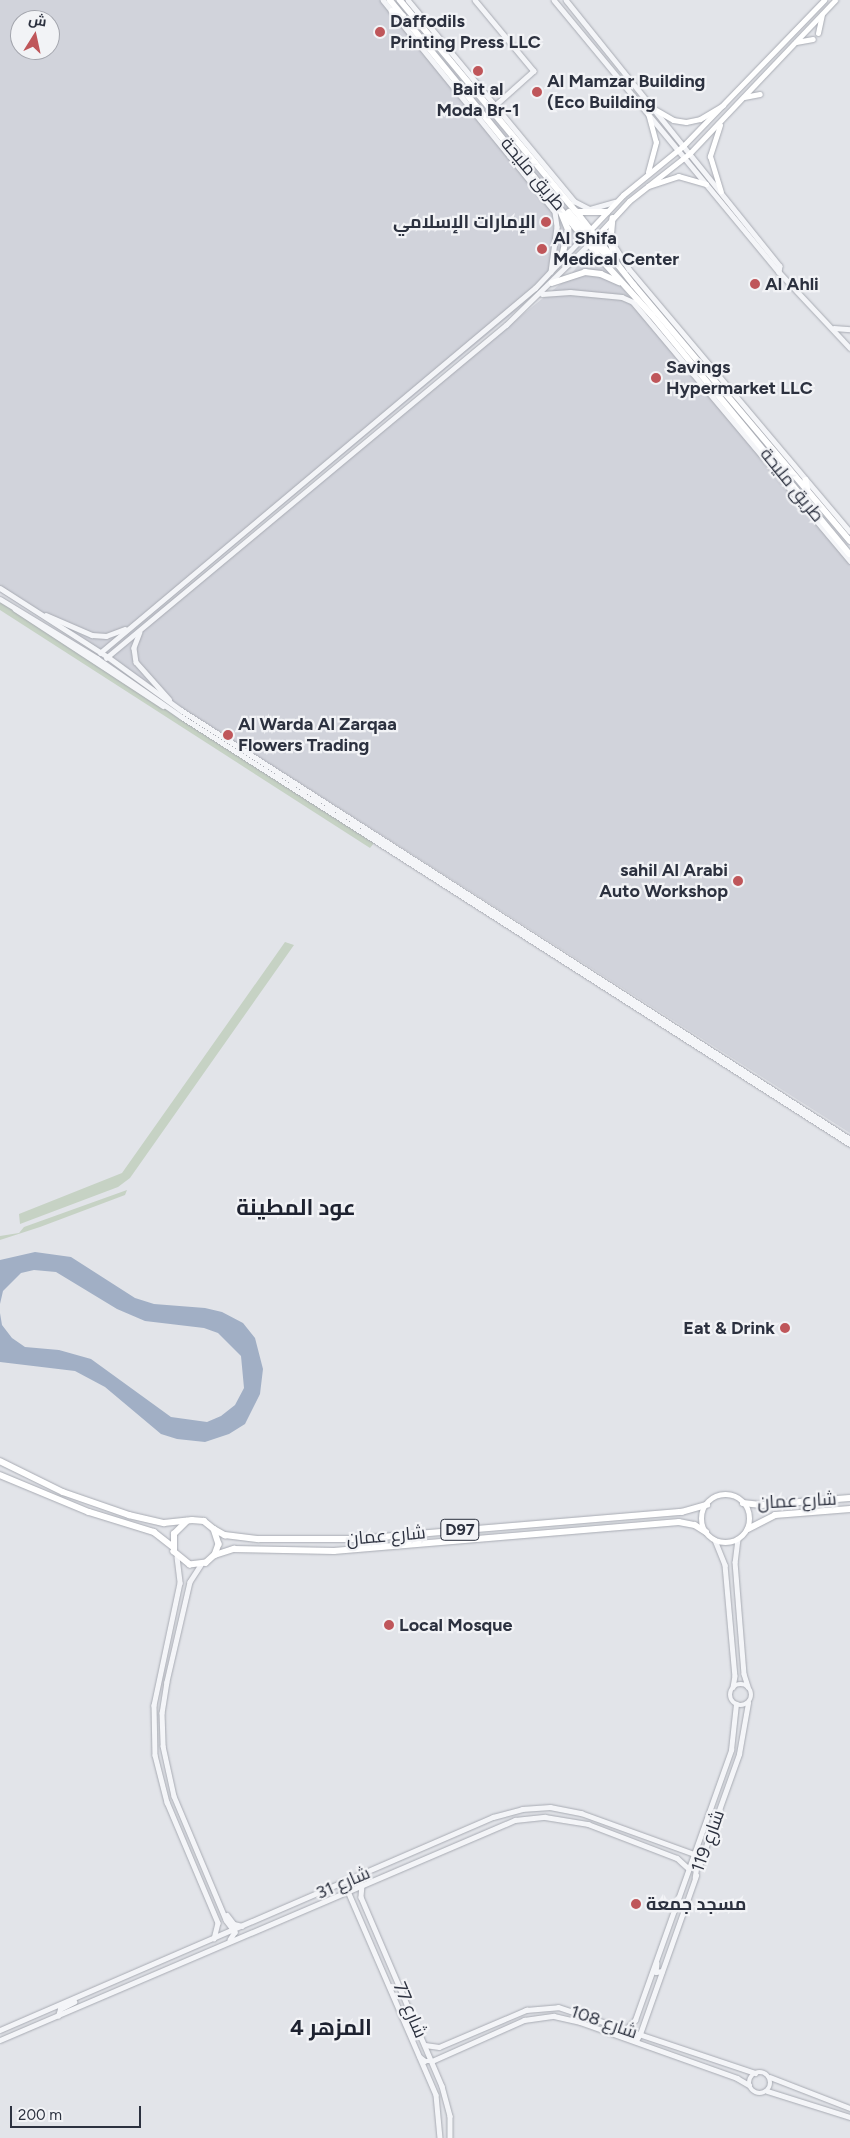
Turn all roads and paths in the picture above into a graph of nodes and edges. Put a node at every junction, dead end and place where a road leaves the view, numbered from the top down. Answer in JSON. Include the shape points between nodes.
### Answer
{"nodes":[{"id":1,"x":383,"y":0,"type":"edge"},
{"id":2,"x":390,"y":0,"type":"edge"},
{"id":3,"x":400,"y":0,"type":"edge"},
{"id":4,"x":408,"y":0,"type":"edge"},
{"id":5,"x":475,"y":0,"type":"edge"},
{"id":6,"x":554,"y":0,"type":"edge"},
{"id":7,"x":566,"y":0,"type":"edge"},
{"id":8,"x":824,"y":0,"type":"edge"},
{"id":9,"x":835,"y":0,"type":"edge"},
{"id":10,"x":392,"y":11,"type":"junction"},
{"id":11,"x":823,"y":13,"type":"junction"},
{"id":12,"x":404,"y":16,"type":"junction"},
{"id":13,"x":818,"y":33,"type":"dead end"},
{"id":14,"x":813,"y":39,"type":"dead end"},
{"id":15,"x":796,"y":42,"type":"junction"},
{"id":16,"x":459,"y":62,"type":"junction"},
{"id":17,"x":458,"y":70,"type":"junction"},
{"id":18,"x":760,"y":94,"type":"dead end"},
{"id":19,"x":743,"y":97,"type":"junction"},
{"id":20,"x":724,"y":105,"type":"junction"},
{"id":21,"x":495,"y":106,"type":"junction"},
{"id":22,"x":656,"y":110,"type":"junction"},
{"id":23,"x":648,"y":113,"type":"junction"},
{"id":24,"x":722,"y":119,"type":"junction"},
{"id":25,"x":684,"y":145,"type":"junction"},
{"id":26,"x":677,"y":149,"type":"junction"},
{"id":27,"x":690,"y":153,"type":"junction"},
{"id":28,"x":513,"y":155,"type":"junction"},
{"id":29,"x":684,"y":157,"type":"junction"},
{"id":30,"x":531,"y":170,"type":"junction"},
{"id":31,"x":648,"y":174,"type":"junction"},
{"id":32,"x":706,"y":184,"type":"junction"},
{"id":33,"x":647,"y":186,"type":"junction"},
{"id":34,"x":720,"y":191,"type":"junction"},
{"id":35,"x":556,"y":202,"type":"junction"},
{"id":36,"x":617,"y":202,"type":"junction"},
{"id":37,"x":576,"y":211,"type":"junction"},
{"id":38,"x":607,"y":212,"type":"junction"},
{"id":39,"x":613,"y":218,"type":"junction"},
{"id":40,"x":587,"y":233,"type":"junction"},
{"id":41,"x":610,"y":237,"type":"junction"},
{"id":42,"x":593,"y":240,"type":"junction"},
{"id":43,"x":561,"y":261,"type":"junction"},
{"id":44,"x":616,"y":261,"type":"junction"},
{"id":45,"x":779,"y":272,"type":"junction"},
{"id":46,"x":551,"y":273,"type":"junction"},
{"id":47,"x":552,"y":283,"type":"junction"},
{"id":48,"x":623,"y":284,"type":"junction"},
{"id":49,"x":541,"y":294,"type":"junction"},
{"id":50,"x":833,"y":328,"type":"junction"},
{"id":51,"x":850,"y":329,"type":"edge"},
{"id":52,"x":850,"y":335,"type":"edge"},
{"id":53,"x":848,"y":344,"type":"edge"},
{"id":54,"x":696,"y":372,"type":"junction"},
{"id":55,"x":806,"y":480,"type":"junction"},
{"id":56,"x":808,"y":491,"type":"junction"},
{"id":57,"x":848,"y":533,"type":"edge"},
{"id":58,"x":850,"y":541,"type":"edge"},
{"id":59,"x":850,"y":554,"type":"edge"},
{"id":60,"x":850,"y":561,"type":"edge"},
{"id":61,"x":0,"y":588,"type":"edge"},
{"id":62,"x":0,"y":599,"type":"edge"},
{"id":63,"x":18,"y":600,"type":"junction"},
{"id":64,"x":14,"y":608,"type":"junction"},
{"id":65,"x":134,"y":624,"type":"junction"},
{"id":66,"x":144,"y":626,"type":"junction"},
{"id":67,"x":100,"y":652,"type":"junction"},
{"id":68,"x":108,"y":657,"type":"junction"},
{"id":69,"x":99,"y":659,"type":"junction"},
{"id":70,"x":170,"y":703,"type":"junction"},
{"id":71,"x":182,"y":717,"type":"junction"},
{"id":72,"x":850,"y":1138,"type":"edge"},
{"id":73,"x":850,"y":1144,"type":"edge"},
{"id":74,"x":0,"y":1461,"type":"edge"},
{"id":75,"x":0,"y":1475,"type":"edge"},
{"id":76,"x":850,"y":1498,"type":"edge"},
{"id":77,"x":743,"y":1503,"type":"junction"},
{"id":78,"x":707,"y":1505,"type":"junction"},
{"id":79,"x":850,"y":1508,"type":"edge"},
{"id":80,"x":187,"y":1521,"type":"junction"},
{"id":81,"x":214,"y":1528,"type":"junction"},
{"id":82,"x":748,"y":1529,"type":"junction"},
{"id":83,"x":706,"y":1532,"type":"junction"},
{"id":84,"x":715,"y":1540,"type":"junction"},
{"id":85,"x":738,"y":1540,"type":"junction"},
{"id":86,"x":172,"y":1546,"type":"junction"},
{"id":87,"x":215,"y":1555,"type":"junction"},
{"id":88,"x":177,"y":1557,"type":"junction"},
{"id":89,"x":201,"y":1565,"type":"junction"},
{"id":90,"x":748,"y":1686,"type":"junction"},
{"id":91,"x":733,"y":1687,"type":"junction"},
{"id":92,"x":748,"y":1703,"type":"junction"},
{"id":93,"x":736,"y":1704,"type":"junction"},
{"id":94,"x":588,"y":1824,"type":"junction"},
{"id":95,"x":618,"y":1826,"type":"junction"},
{"id":96,"x":694,"y":1854,"type":"junction"},
{"id":97,"x":688,"y":1868,"type":"junction"},
{"id":98,"x":363,"y":1874,"type":"junction"},
{"id":99,"x":695,"y":1878,"type":"junction"},
{"id":100,"x":362,"y":1884,"type":"junction"},
{"id":101,"x":348,"y":1891,"type":"junction"},
{"id":102,"x":221,"y":1906,"type":"junction"},
{"id":103,"x":244,"y":1926,"type":"junction"},
{"id":104,"x":235,"y":1930,"type":"junction"},
{"id":105,"x":214,"y":1939,"type":"junction"},
{"id":106,"x":209,"y":1952,"type":"junction"},
{"id":107,"x":659,"y":1952,"type":"junction"},
{"id":108,"x":383,"y":1971,"type":"junction"},
{"id":109,"x":662,"y":1971,"type":"junction"},
{"id":110,"x":398,"y":1982,"type":"junction"},
{"id":111,"x":81,"y":1996,"type":"junction"},
{"id":112,"x":58,"y":2016,"type":"junction"},
{"id":113,"x":494,"y":2023,"type":"junction"},
{"id":114,"x":626,"y":2029,"type":"junction"},
{"id":115,"x":0,"y":2030,"type":"edge"},
{"id":116,"x":640,"y":2034,"type":"junction"},
{"id":117,"x":490,"y":2035,"type":"junction"},
{"id":118,"x":628,"y":2039,"type":"junction"},
{"id":119,"x":0,"y":2040,"type":"edge"},
{"id":120,"x":425,"y":2045,"type":"junction"},
{"id":121,"x":420,"y":2056,"type":"junction"},
{"id":122,"x":432,"y":2061,"type":"junction"},
{"id":123,"x":755,"y":2073,"type":"junction"},
{"id":124,"x":770,"y":2077,"type":"junction"},
{"id":125,"x":749,"y":2085,"type":"junction"},
{"id":126,"x":767,"y":2091,"type":"junction"},
{"id":127,"x":850,"y":2108,"type":"edge"},
{"id":128,"x":850,"y":2117,"type":"edge"},
{"id":129,"x":440,"y":2138,"type":"edge"},
{"id":130,"x":450,"y":2138,"type":"edge"}],
"edges":[{"from":1,"to":10,"type":"street"},
{"from":2,"to":12,"type":"main road","name":"طريق مليحة"},
{"from":3,"to":17,"type":"main road","name":"طريق مليحة"},
{"from":4,"to":16,"type":"street"},
{"from":5,"to":21,"type":"street","via":[[534,71]]},
{"from":6,"to":23,"type":"street"},
{"from":7,"to":22,"type":"street"},
{"from":8,"to":20,"type":"main road"},
{"from":9,"to":11,"type":"main road"},
{"from":10,"to":12,"type":"main road"},
{"from":10,"to":28,"type":"street"},
{"from":11,"to":13,"type":"main road"},
{"from":11,"to":15,"type":"main road"},
{"from":12,"to":28,"type":"main road","name":"طريق مليحة"},
{"from":14,"to":15,"type":"main road"},
{"from":15,"to":19,"type":"main road"},
{"from":16,"to":17,"type":"main road"},
{"from":16,"to":21,"type":"street"},
{"from":17,"to":37,"type":"main road","name":"طريق مليحة"},
{"from":18,"to":19,"type":"main road"},
{"from":19,"to":24,"type":"main road"},
{"from":20,"to":22,"type":"main road","via":[[700,119],[686,122],[673,120]]},
{"from":20,"to":25,"type":"main road"},
{"from":21,"to":36,"type":"street","via":[[578,204],[596,209]]},
{"from":22,"to":25,"type":"street"},
{"from":23,"to":26,"type":"street"},
{"from":23,"to":31,"type":"main road","via":[[656,142]]},
{"from":24,"to":27,"type":"main road"},
{"from":24,"to":34,"type":"main road","via":[[710,156]]},
{"from":25,"to":26,"type":"main road"},
{"from":25,"to":27,"type":"street"},
{"from":26,"to":29,"type":"street"},
{"from":26,"to":31,"type":"main road"},
{"from":27,"to":29,"type":"main road"},
{"from":27,"to":34,"type":"street"},
{"from":28,"to":30,"type":"main road","name":"طريق مليحة"},
{"from":28,"to":46,"type":"street","via":[[556,215]]},
{"from":29,"to":32,"type":"street"},
{"from":29,"to":33,"type":"main road"},
{"from":30,"to":35,"type":"main road","name":"طريق مليحة"},
{"from":30,"to":40,"type":"main road"},
{"from":31,"to":36,"type":"main road"},
{"from":32,"to":33,"type":"main road","via":[[678,176]]},
{"from":32,"to":45,"type":"street"},
{"from":33,"to":39,"type":"main road"},
{"from":34,"to":45,"type":"street","via":[[780,266]]},
{"from":35,"to":40,"type":"main road","name":"طريق مليحة"},
{"from":35,"to":43,"type":"main road","via":[[568,230]]},
{"from":36,"to":38,"type":"main road"},
{"from":37,"to":38,"type":"main road"},
{"from":37,"to":40,"type":"main road","name":"طريق مليحة"},
{"from":38,"to":40,"type":"main road"},
{"from":39,"to":41,"type":"main road"},
{"from":39,"to":42,"type":"main road"},
{"from":40,"to":42,"type":"main road","name":"طريق مليحة"},
{"from":40,"to":42,"type":"main road","name":"طريق مليحة"},
{"from":40,"to":43,"type":"street"},
{"from":41,"to":44,"type":"main road"},
{"from":41,"to":55,"type":"street","via":[[630,269]]},
{"from":42,"to":44,"type":"main road","name":"طريق مليحة"},
{"from":42,"to":47,"type":"street"},
{"from":42,"to":48,"type":"main road","name":"طريق مليحة"},
{"from":43,"to":46,"type":"street"},
{"from":44,"to":56,"type":"main road","name":"طريق مليحة"},
{"from":45,"to":50,"type":"street"},
{"from":46,"to":65,"type":"street"},
{"from":47,"to":48,"type":"main road","via":[[585,272],[601,274]]},
{"from":47,"to":49,"type":"street"},
{"from":48,"to":54,"type":"main road","name":"طريق مليحة"},
{"from":49,"to":54,"type":"street","via":[[570,292],[629,299]]},
{"from":49,"to":66,"type":"street"},
{"from":50,"to":51,"type":"street"},
{"from":50,"to":53,"type":"street"},
{"from":52,"to":53,"type":"street"},
{"from":54,"to":59,"type":"main road","name":"طريق مليحة"},
{"from":54,"to":60,"type":"street"},
{"from":55,"to":56,"type":"main road"},
{"from":55,"to":57,"type":"street"},
{"from":56,"to":57,"type":"main road","name":"طريق مليحة"},
{"from":57,"to":58,"type":"main road","name":"طريق مليحة"},
{"from":61,"to":63,"type":"street"},
{"from":62,"to":64,"type":"street"},
{"from":63,"to":65,"type":"street","via":[[92,635],[115,634]]},
{"from":63,"to":67,"type":"street"},
{"from":64,"to":69,"type":"street"},
{"from":64,"to":71,"type":"street"},
{"from":65,"to":67,"type":"street"},
{"from":66,"to":68,"type":"street"},
{"from":66,"to":70,"type":"street","via":[[136,641],[136,662]]},
{"from":67,"to":68,"type":"street"},
{"from":67,"to":69,"type":"street"},
{"from":68,"to":69,"type":"street"},
{"from":68,"to":70,"type":"street"},
{"from":69,"to":71,"type":"street"},
{"from":70,"to":72,"type":"street"},
{"from":71,"to":73,"type":"street"},
{"from":74,"to":80,"type":"main road","via":[[51,1487],[105,1508],[158,1522]]},
{"from":75,"to":86,"type":"main road","via":[[89,1512],[154,1532]]},
{"from":76,"to":77,"type":"main road","name":"شارع عمان","via":[[761,1505]]},
{"from":77,"to":78,"type":"main road","via":[[732,1496],[722,1496]]},
{"from":77,"to":82,"type":"main road","via":[[750,1518]]},
{"from":78,"to":81,"type":"main road","name":"شارع عمان","number":"D97","via":[[682,1512],[358,1540],[259,1539],[225,1535]]},
{"from":78,"to":83,"type":"main road","via":[[702,1521]]},
{"from":79,"to":82,"type":"main road","name":"شارع عمان","via":[[771,1516]]},
{"from":80,"to":81,"type":"main road","via":[[198,1520]]},
{"from":80,"to":86,"type":"main road","via":[[177,1529]]},
{"from":81,"to":87,"type":"main road","via":[[219,1539]]},
{"from":82,"to":85,"type":"main road"},
{"from":83,"to":84,"type":"main road"},
{"from":83,"to":87,"type":"main road","name":"شارع عمان","number":"D97","via":[[695,1525],[679,1522],[334,1550],[234,1548]]},
{"from":84,"to":85,"type":"main road","via":[[724,1543]]},
{"from":84,"to":91,"type":"street","via":[[725,1565],[735,1676]]},
{"from":85,"to":90,"type":"street","via":[[735,1562],[744,1674]]},
{"from":86,"to":88,"type":"main road"},
{"from":87,"to":89,"type":"main road"},
{"from":88,"to":89,"type":"main road","via":[[190,1565]]},
{"from":88,"to":105,"type":"street","via":[[180,1583],[155,1697],[153,1734],[164,1793],[218,1923]]},
{"from":89,"to":102,"type":"street","via":[[190,1582],[167,1682],[162,1735],[172,1789]]},
{"from":90,"to":91,"type":"street","via":[[738,1684]]},
{"from":90,"to":92,"type":"street","via":[[752,1694]]},
{"from":91,"to":93,"type":"street","via":[[730,1696]]},
{"from":92,"to":93,"type":"street"},
{"from":92,"to":99,"type":"street","name":"شارع 119","via":[[739,1754]]},
{"from":93,"to":96,"type":"street","name":"شارع 119","via":[[731,1750]]},
{"from":94,"to":95,"type":"street","via":[[615,1832]]},
{"from":94,"to":97,"type":"street","name":"شارع 31","via":[[677,1858]]},
{"from":94,"to":100,"type":"street","name":"شارع 31","via":[[545,1817],[515,1820]]},
{"from":95,"to":96,"type":"street","name":"شارع 31"},
{"from":95,"to":98,"type":"street","name":"شارع 31","via":[[560,1808],[522,1809],[493,1817]]},
{"from":96,"to":97,"type":"street","name":"شارع 119"},
{"from":96,"to":99,"type":"street","via":[[698,1860]]},
{"from":97,"to":107,"type":"street","name":"شارع 119"},
{"from":98,"to":101,"type":"street","via":[[348,1884]]},
{"from":98,"to":103,"type":"street","name":"شارع 31"},
{"from":99,"to":109,"type":"street","name":"شارع 119"},
{"from":100,"to":101,"type":"street","name":"شارع 31"},
{"from":100,"to":110,"type":"street","name":"شارع 77","via":[[361,1897]]},
{"from":101,"to":106,"type":"street","name":"شارع 31"},
{"from":101,"to":108,"type":"street","name":"شارع 77"},
{"from":102,"to":103,"type":"street","via":[[232,1922]]},
{"from":102,"to":104,"type":"street"},
{"from":103,"to":104,"type":"street","name":"شارع 31"},
{"from":104,"to":105,"type":"street","name":"شارع 31"},
{"from":104,"to":106,"type":"street","via":[[233,1938]]},
{"from":105,"to":111,"type":"street","name":"شارع 31"},
{"from":106,"to":112,"type":"street","name":"شارع 31"},
{"from":107,"to":109,"type":"street","via":[[656,1972]]},
{"from":107,"to":114,"type":"street","name":"شارع 119","via":[[635,2020]]},
{"from":108,"to":110,"type":"street","via":[[390,1971]]},
{"from":108,"to":121,"type":"street","name":"شارع 77"},
{"from":109,"to":116,"type":"street","name":"شارع 119"},
{"from":110,"to":120,"type":"street","name":"شارع 77"},
{"from":111,"to":112,"type":"street","via":[[60,2009]]},
{"from":111,"to":115,"type":"street","name":"شارع 31"},
{"from":112,"to":119,"type":"street","name":"شارع 31"},
{"from":113,"to":114,"type":"street","name":"شارع 108","via":[[531,2009],[550,2006],[578,2011]]},
{"from":113,"to":117,"type":"street","via":[[487,2030]]},
{"from":113,"to":120,"type":"street","name":"شارع 108","via":[[439,2047]]},
{"from":114,"to":116,"type":"street","name":"شارع 108"},
{"from":116,"to":118,"type":"street","via":[[637,2039]]},
{"from":116,"to":123,"type":"street","name":"شارع 108"},
{"from":117,"to":118,"type":"street","name":"شارع 108","via":[[529,2018],[554,2016]]},
{"from":117,"to":122,"type":"street","name":"شارع 108"},
{"from":118,"to":125,"type":"street","name":"شارع 108"},
{"from":120,"to":122,"type":"street","name":"شارع 77"},
{"from":121,"to":122,"type":"street","via":[[425,2061]]},
{"from":121,"to":129,"type":"street","name":"شارع 77","via":[[436,2095]]},
{"from":122,"to":130,"type":"street","name":"شارع 77","via":[[447,2102]]},
{"from":123,"to":124,"type":"street","via":[[762,2072]]},
{"from":123,"to":125,"type":"street"},
{"from":124,"to":126,"type":"street","via":[[772,2083]]},
{"from":124,"to":127,"type":"street"},
{"from":125,"to":126,"type":"street","via":[[756,2093]]},
{"from":126,"to":128,"type":"street"}]}
